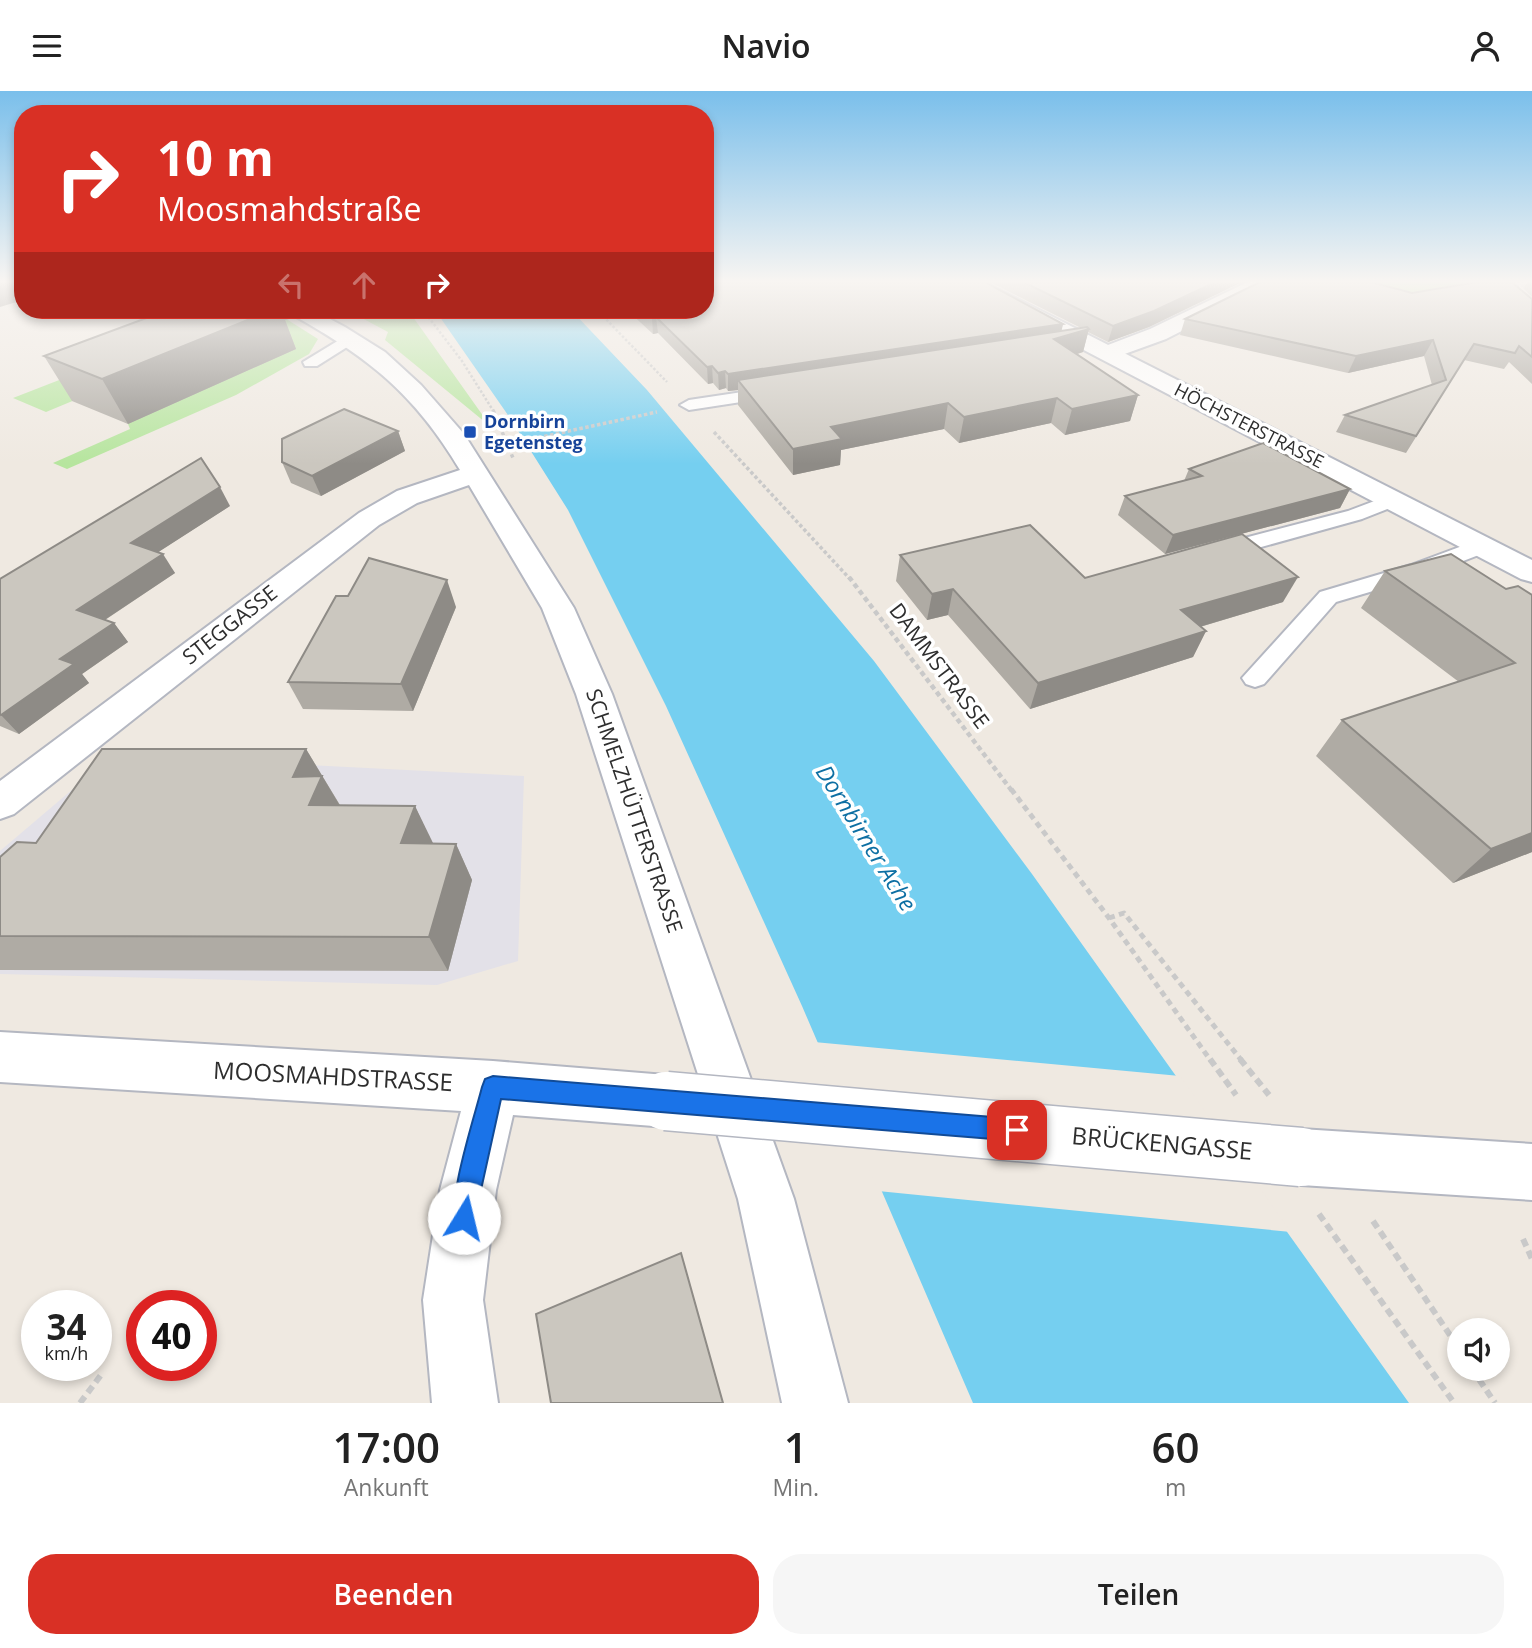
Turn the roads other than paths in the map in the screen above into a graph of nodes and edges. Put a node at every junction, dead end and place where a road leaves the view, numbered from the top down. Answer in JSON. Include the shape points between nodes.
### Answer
{"nodes":[{"id":1,"x":344,"y":341,"type":"edge"},
{"id":2,"x":351,"y":341,"type":"edge"},
{"id":3,"x":1086,"y":341,"type":"edge"},
{"id":4,"x":1128,"y":341,"type":"edge"},
{"id":5,"x":1062,"y":347,"type":"edge"},
{"id":6,"x":1099,"y":348,"type":"junction"},
{"id":7,"x":311,"y":362,"type":"dead end"},
{"id":8,"x":793,"y":389,"type":"edge"},
{"id":9,"x":689,"y":405,"type":"road end"},
{"id":10,"x":475,"y":474,"type":"junction"},
{"id":11,"x":1393,"y":500,"type":"junction"},
{"id":12,"x":1481,"y":546,"type":"junction"},
{"id":13,"x":1196,"y":558,"type":"edge"},
{"id":14,"x":1532,"y":572,"type":"edge"},
{"id":15,"x":1255,"y":678,"type":"dead end"},
{"id":16,"x":0,"y":803,"type":"edge"},
{"id":17,"x":0,"y":1057,"type":"edge"},
{"id":18,"x":493,"y":1087,"type":"junction"},
{"id":19,"x":666,"y":1101,"type":"joint"},
{"id":20,"x":1532,"y":1172,"type":"edge"},
{"id":21,"x":465,"y":1403,"type":"edge"},
{"id":22,"x":815,"y":1403,"type":"edge"}],
"edges":[{"from":1,"to":7,"type":"lane"},
{"from":2,"to":10,"type":"street","name":"SCHMELZHÜTTERSTRASSE","via":[[397,374],[451,434]]},
{"from":3,"to":6,"type":"street","name":"HÖCHSTERSTRASSE"},
{"from":4,"to":6,"type":"street"},
{"from":5,"to":6,"type":"lane"},
{"from":6,"to":11,"type":"street","name":"HÖCHSTERSTRASSE"},
{"from":8,"to":9,"type":"lane"},
{"from":10,"to":16,"type":"street","name":"STEGGASSE","via":[[407,497],[369,519]]},
{"from":10,"to":22,"type":"street","name":"SCHMELZHÜTTERSTRASSE","via":[[558,608],[594,694],[766,1199]]},
{"from":11,"to":12,"type":"street","name":"HÖCHSTERSTRASSE"},
{"from":11,"to":13,"type":"lane","via":[[1355,515]]},
{"from":12,"to":14,"type":"street","name":"HÖCHSTERSTRASSE"},
{"from":12,"to":15,"type":"lane","via":[[1328,597]]},
{"from":17,"to":18,"type":"street","name":"MOOSMAHDSTRASSE"},
{"from":18,"to":19,"type":"street","name":"MOOSMAHDSTRASSE"},
{"from":18,"to":21,"type":"street","via":[[468,1190],[453,1300]]},
{"from":19,"to":20,"type":"street","name":"BRÜCKENGASSE","bridge":true,"via":[[1301,1157]]}]}
